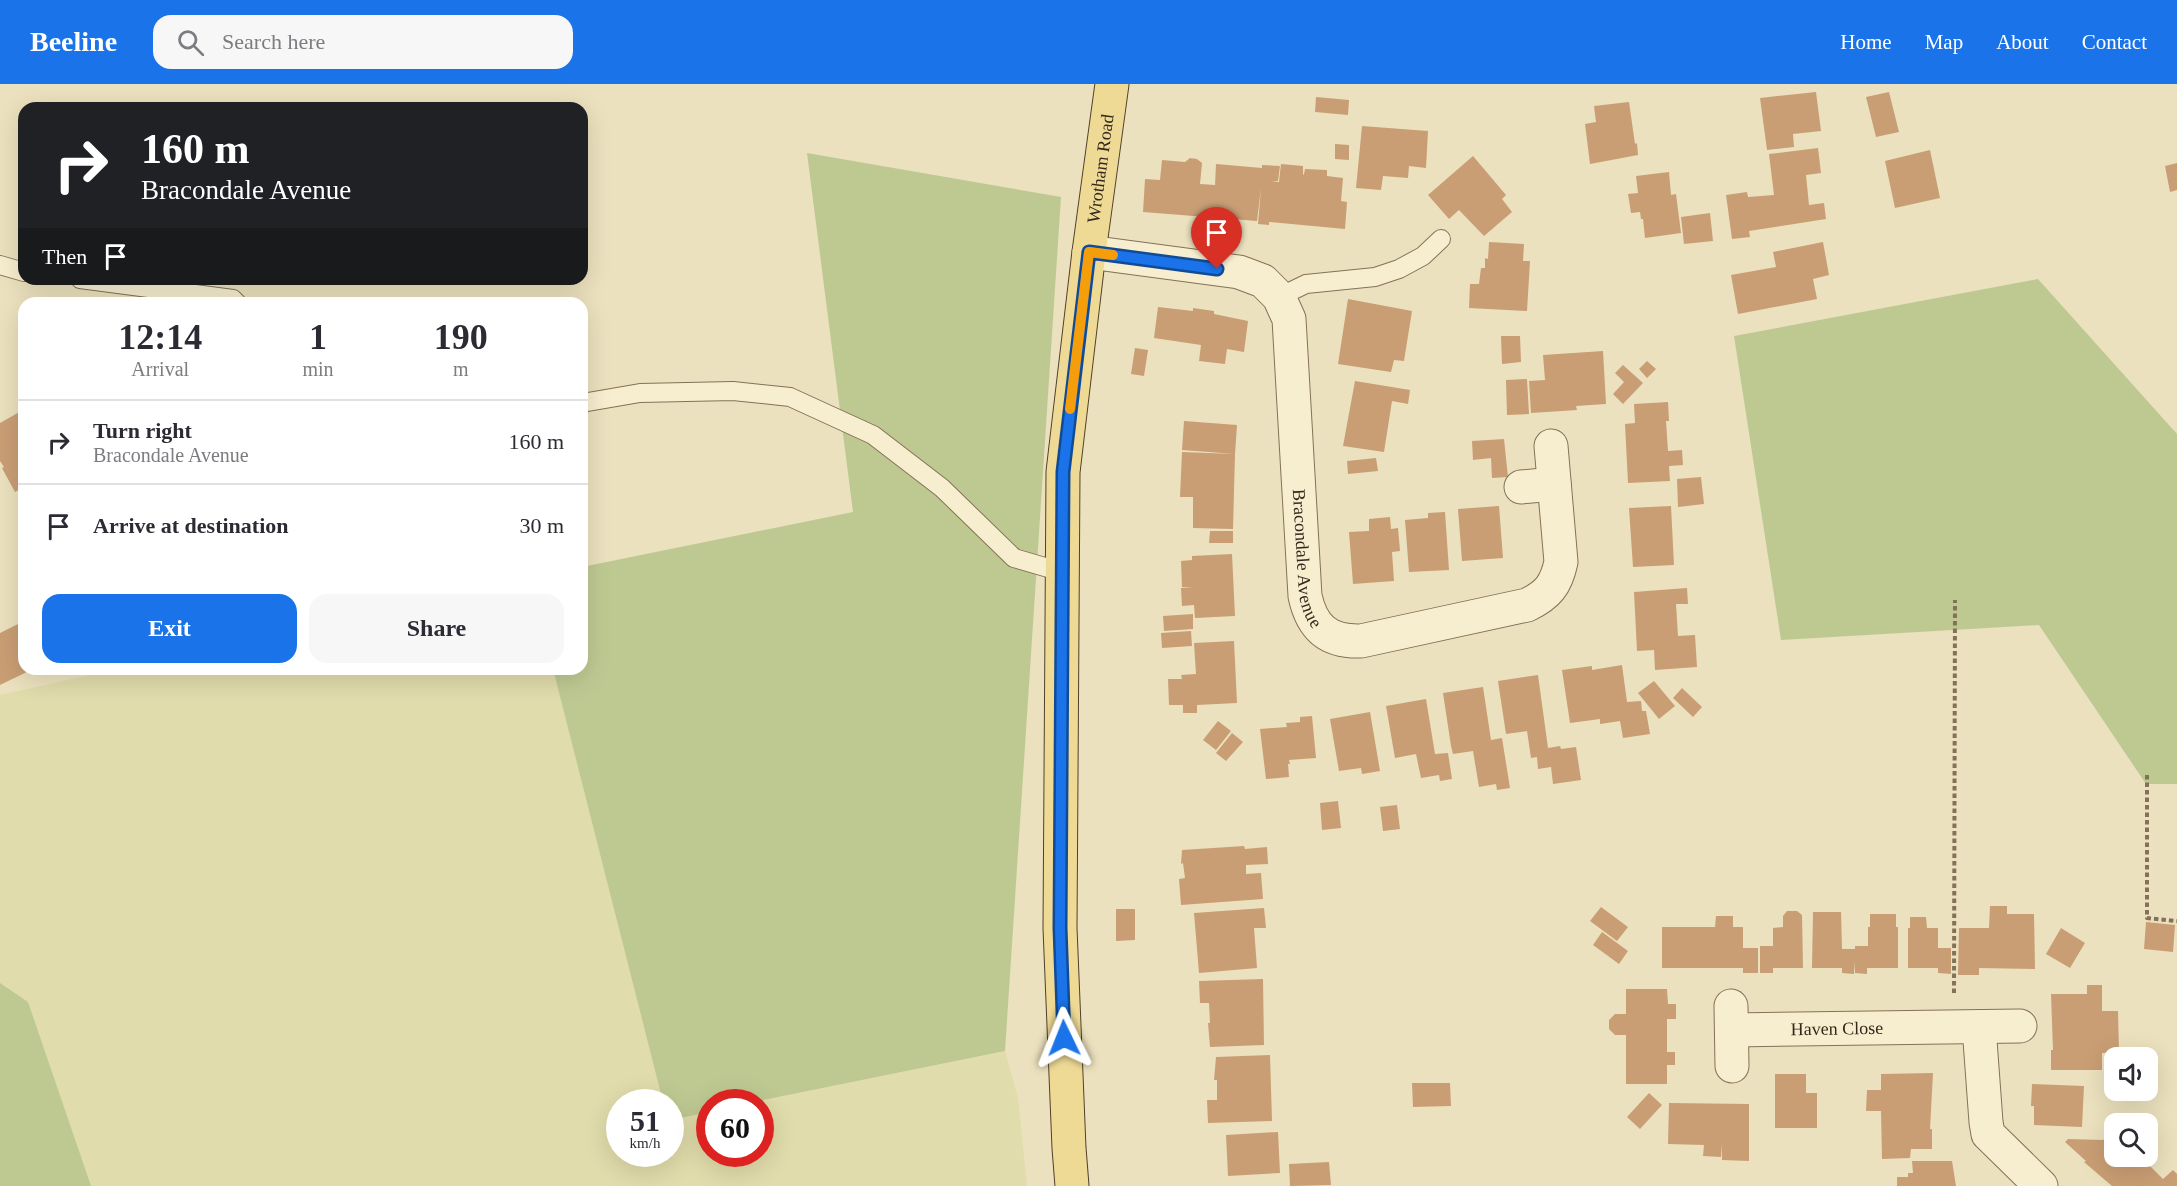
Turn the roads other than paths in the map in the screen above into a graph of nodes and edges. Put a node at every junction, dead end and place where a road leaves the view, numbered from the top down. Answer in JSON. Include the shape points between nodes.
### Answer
{"nodes":[{"id":1,"x":1112,"y":84,"type":"edge"},
{"id":2,"x":1441,"y":239,"type":"dead end"},
{"id":3,"x":1089,"y":252,"type":"junction"},
{"id":4,"x":0,"y":265,"type":"edge"},
{"id":5,"x":18,"y":270,"type":"edge"},
{"id":6,"x":126,"y":285,"type":"edge"},
{"id":7,"x":218,"y":297,"type":"edge"},
{"id":8,"x":1279,"y":297,"type":"junction"},
{"id":9,"x":588,"y":402,"type":"edge"},
{"id":10,"x":1551,"y":446,"type":"dead end"},
{"id":11,"x":1554,"y":484,"type":"junction"},
{"id":12,"x":1521,"y":488,"type":"dead end"},
{"id":13,"x":1062,"y":573,"type":"junction"},
{"id":14,"x":2020,"y":1026,"type":"dead end"},
{"id":15,"x":1966,"y":1027,"type":"junction"},
{"id":16,"x":1732,"y":1066,"type":"dead end"},
{"id":17,"x":1072,"y":1186,"type":"edge"},
{"id":18,"x":2041,"y":1186,"type":"edge"}],
"edges":[{"from":1,"to":3,"type":"main road","name":"Wrotham Road"},
{"from":2,"to":8,"type":"lane","via":[[1423,256],[1399,269],[1375,277],[1306,284]]},
{"from":3,"to":8,"type":"street","via":[[1239,272],[1263,281]]},
{"from":3,"to":13,"type":"main road","name":"Wrotham Road","via":[[1063,472]]},
{"from":4,"to":5,"type":"lane"},
{"from":6,"to":7,"type":"lane"},
{"from":8,"to":11,"type":"street","name":"Bracondale Avenue","via":[[1289,319],[1305,596],[1316,624],[1330,636],[1361,641],[1527,605],[1542,598],[1558,577],[1561,562]]},
{"from":9,"to":13,"type":"lane","via":[[640,393],[733,391],[790,397],[873,435],[942,488],[1014,558]]},
{"from":10,"to":11,"type":"street","name":"Bracondale Avenue"},
{"from":11,"to":12,"type":"street"},
{"from":13,"to":17,"type":"main road","name":"Wrotham Road","via":[[1060,928]]},
{"from":14,"to":15,"type":"street","name":"Haven Close"},
{"from":15,"to":16,"type":"street","name":"Haven Close","via":[[1731,1018]]},
{"from":15,"to":18,"type":"street","via":[[1988,1134]]}]}
